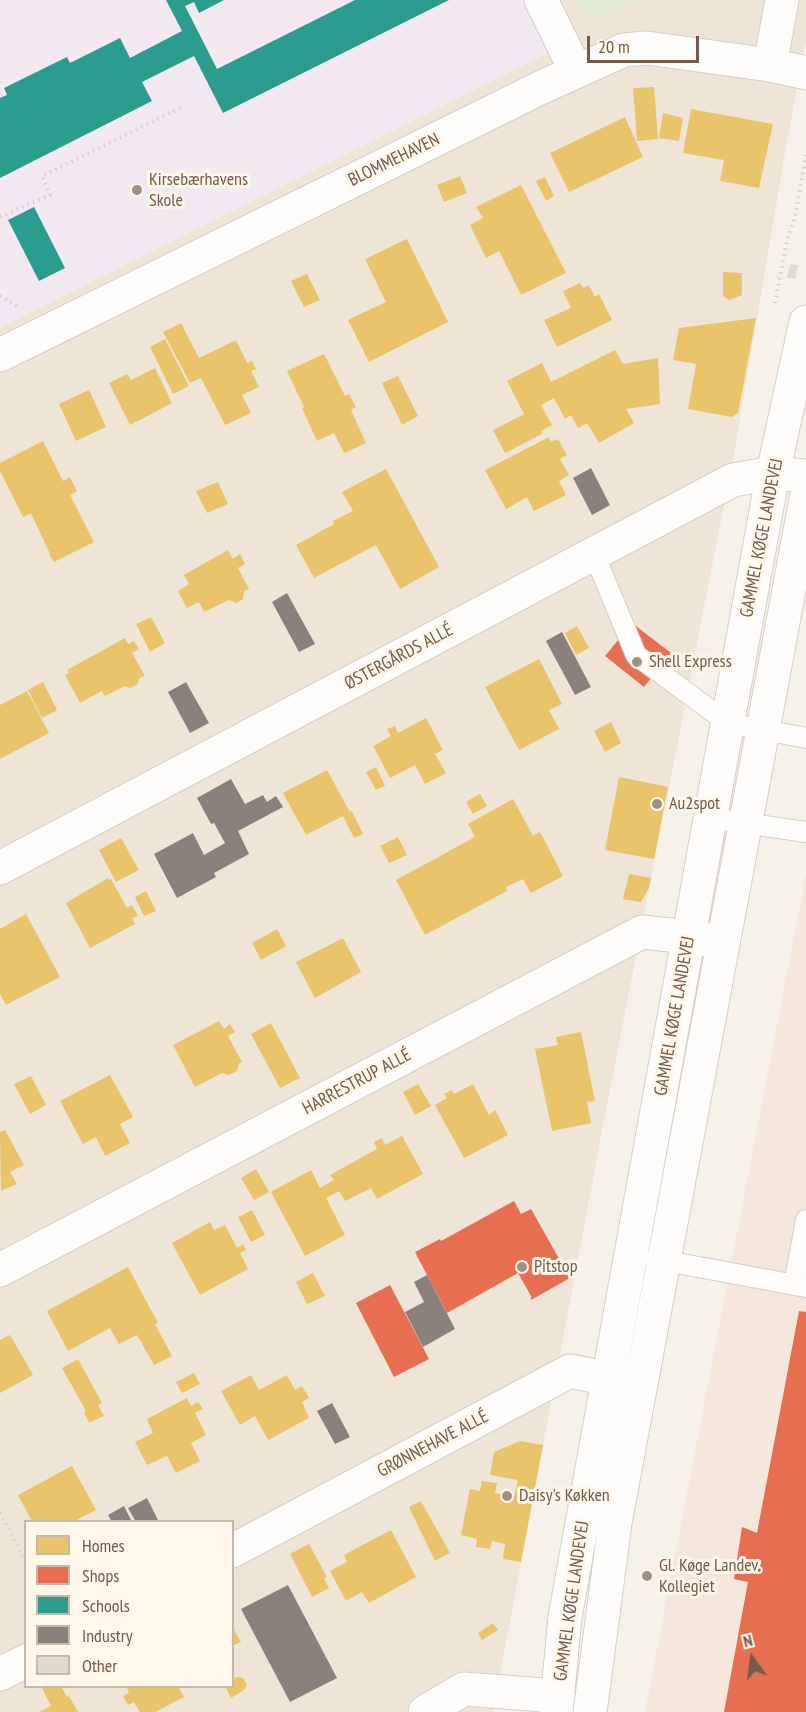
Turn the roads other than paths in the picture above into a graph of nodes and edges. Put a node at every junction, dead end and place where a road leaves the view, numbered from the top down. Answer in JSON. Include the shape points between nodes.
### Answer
{"nodes":[{"id":1,"x":542,"y":0,"type":"edge"},
{"id":2,"x":782,"y":0,"type":"edge"},
{"id":3,"x":770,"y":65,"type":"junction"},
{"id":4,"x":576,"y":70,"type":"junction"},
{"id":5,"x":806,"y":72,"type":"edge"},
{"id":6,"x":806,"y":322,"type":"edge"},
{"id":7,"x":0,"y":355,"type":"edge"},
{"id":8,"x":773,"y":473,"type":"junction"},
{"id":9,"x":806,"y":476,"type":"edge"},
{"id":10,"x":806,"y":499,"type":"edge"},
{"id":11,"x":594,"y":554,"type":"junction"},
{"id":12,"x":728,"y":723,"type":"junction"},
{"id":13,"x":764,"y":729,"type":"junction"},
{"id":14,"x":806,"y":738,"type":"edge"},
{"id":15,"x":711,"y":818,"type":"junction"},
{"id":16,"x":746,"y":822,"type":"junction"},
{"id":17,"x":806,"y":832,"type":"edge"},
{"id":18,"x":0,"y":868,"type":"edge"},
{"id":19,"x":689,"y":937,"type":"junction"},
{"id":20,"x":723,"y":943,"type":"junction"},
{"id":21,"x":806,"y":1220,"type":"edge"},
{"id":22,"x":631,"y":1255,"type":"junction"},
{"id":23,"x":664,"y":1261,"type":"junction"},
{"id":24,"x":0,"y":1270,"type":"edge"},
{"id":25,"x":800,"y":1286,"type":"edge"},
{"id":26,"x":609,"y":1378,"type":"junction"},
{"id":27,"x":640,"y":1387,"type":"junction"},
{"id":28,"x":234,"y":1550,"type":"edge"},
{"id":29,"x":24,"y":1662,"type":"edge"},
{"id":30,"x":0,"y":1674,"type":"edge"},
{"id":31,"x":557,"y":1704,"type":"edge"},
{"id":32,"x":424,"y":1712,"type":"edge"},
{"id":33,"x":590,"y":1712,"type":"edge"}],
"edges":[{"from":1,"to":4,"type":"street"},
{"from":2,"to":3,"type":"street"},
{"from":3,"to":4,"type":"street","name":"BLOMMEHAVEN","via":[[647,48],[624,50]]},
{"from":3,"to":5,"type":"street","name":"BLOMMEHAVEN"},
{"from":4,"to":7,"type":"street","name":"BLOMMEHAVEN"},
{"from":6,"to":8,"type":"street","name":"GAMMEL KØGE LANDEVEJ"},
{"from":8,"to":9,"type":"street","name":"ØSTERGÅRDS ALLÉ"},
{"from":8,"to":11,"type":"street","name":"ØSTERGÅRDS ALLÉ","via":[[733,480]]},
{"from":8,"to":12,"type":"street","name":"GAMMEL KØGE LANDEVEJ"},
{"from":10,"to":13,"type":"street","name":"GAMMEL KØGE LANDEVEJ"},
{"from":11,"to":12,"type":"lane","via":[[636,655]]},
{"from":11,"to":18,"type":"street","name":"ØSTERGÅRDS ALLÉ"},
{"from":12,"to":13,"type":"lane"},
{"from":12,"to":15,"type":"street","name":"GAMMEL KØGE LANDEVEJ"},
{"from":13,"to":14,"type":"lane"},
{"from":13,"to":16,"type":"street","name":"GAMMEL KØGE LANDEVEJ"},
{"from":15,"to":16,"type":"lane"},
{"from":15,"to":19,"type":"street","name":"GAMMEL KØGE LANDEVEJ"},
{"from":16,"to":17,"type":"lane"},
{"from":16,"to":20,"type":"street","name":"GAMMEL KØGE LANDEVEJ"},
{"from":19,"to":20,"type":"street","name":"HARRESTRUP ALLÉ"},
{"from":19,"to":22,"type":"street","name":"GAMMEL KØGE LANDEVEJ"},
{"from":19,"to":24,"type":"street","name":"HARRESTRUP ALLÉ","via":[[642,932]]},
{"from":20,"to":23,"type":"street","name":"GAMMEL KØGE LANDEVEJ"},
{"from":21,"to":25,"type":"lane"},
{"from":22,"to":23,"type":"lane"},
{"from":22,"to":26,"type":"street","name":"GAMMEL KØGE LANDEVEJ"},
{"from":23,"to":25,"type":"lane"},
{"from":23,"to":27,"type":"street","name":"GAMMEL KØGE LANDEVEJ"},
{"from":26,"to":27,"type":"street","name":"GRØNNEHAVE ALLÉ"},
{"from":26,"to":28,"type":"street","name":"GRØNNEHAVE ALLÉ","via":[[570,1371]]},
{"from":26,"to":31,"type":"street","name":"GAMMEL KØGE LANDEVEJ","via":[[565,1617]]},
{"from":27,"to":33,"type":"street","name":"GAMMEL KØGE LANDEVEJ","via":[[615,1523]]},
{"from":29,"to":30,"type":"street"},
{"from":31,"to":32,"type":"street","via":[[464,1689]]}]}
